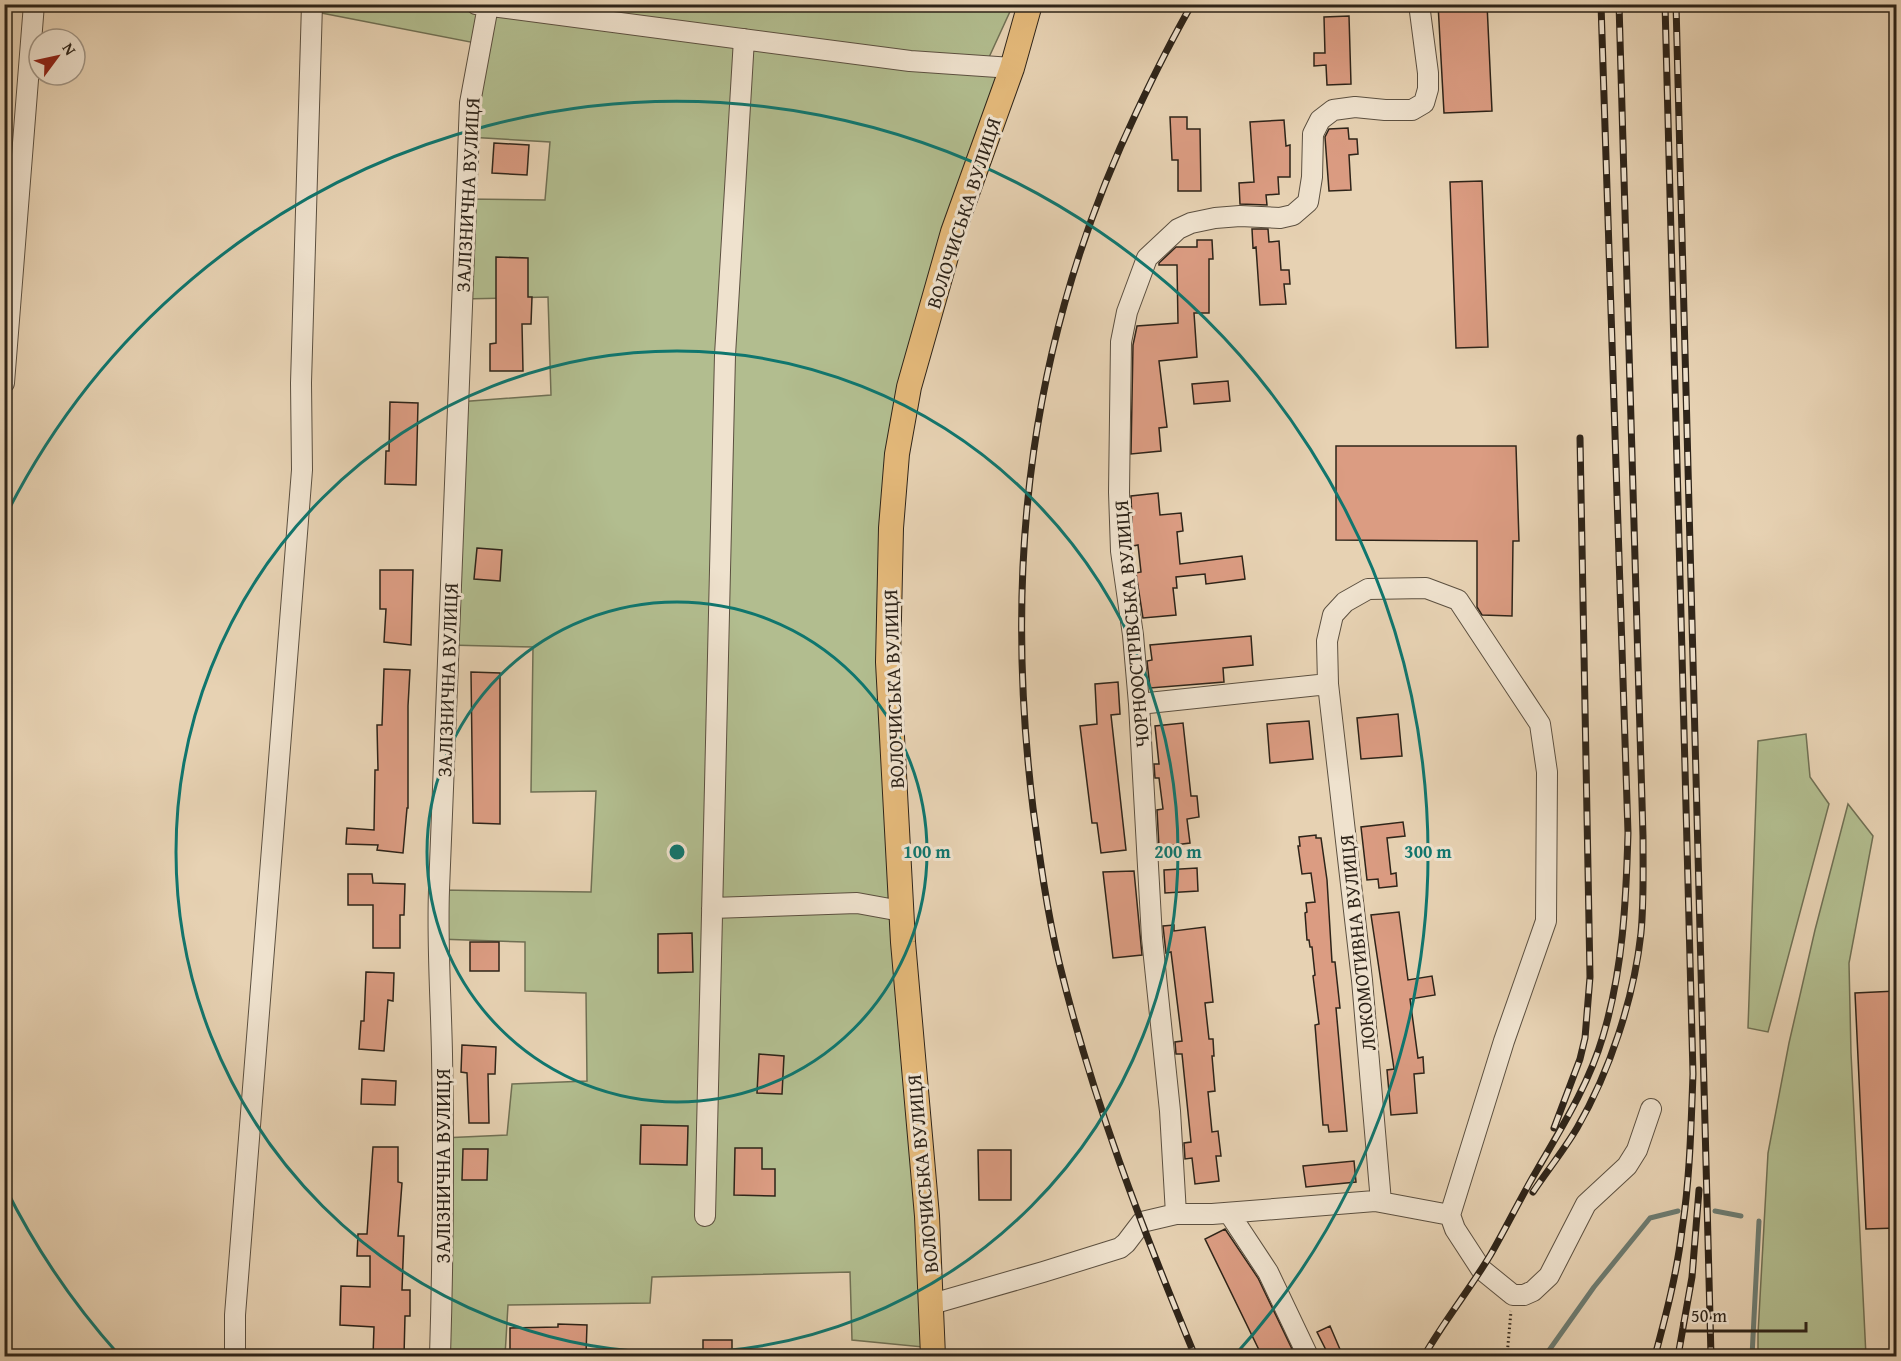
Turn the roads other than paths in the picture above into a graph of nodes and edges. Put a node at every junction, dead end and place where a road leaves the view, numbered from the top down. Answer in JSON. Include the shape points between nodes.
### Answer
{"nodes":[{"id":1,"x":34,"y":4,"type":"edge"},
{"id":2,"x":312,"y":4,"type":"edge"},
{"id":3,"x":1030,"y":4,"type":"edge"},
{"id":4,"x":1419,"y":4,"type":"edge"},
{"id":5,"x":482,"y":5,"type":"edge"},
{"id":6,"x":744,"y":39,"type":"junction"},
{"id":7,"x":1012,"y":68,"type":"junction"},
{"id":8,"x":4,"y":383,"type":"edge"},
{"id":9,"x":1328,"y":684,"type":"junction"},
{"id":10,"x":1139,"y":704,"type":"junction"},
{"id":11,"x":712,"y":908,"type":"junction"},
{"id":12,"x":901,"y":911,"type":"junction"},
{"id":13,"x":1651,"y":1109,"type":"dead end"},
{"id":14,"x":1381,"y":1202,"type":"junction"},
{"id":15,"x":1228,"y":1213,"type":"junction"},
{"id":16,"x":1176,"y":1214,"type":"junction"},
{"id":17,"x":1450,"y":1215,"type":"junction"},
{"id":18,"x":705,"y":1216,"type":"dead end"},
{"id":19,"x":932,"y":1304,"type":"junction"},
{"id":20,"x":235,"y":1356,"type":"edge"},
{"id":21,"x":440,"y":1356,"type":"edge"},
{"id":22,"x":933,"y":1356,"type":"edge"},
{"id":23,"x":1308,"y":1356,"type":"edge"}],
"edges":[{"from":1,"to":8,"type":"street"},
{"from":2,"to":20,"type":"street","via":[[302,470],[236,1291]]},
{"from":3,"to":7,"type":"main road","name":"ВОЛОЧИСЬКА ВУЛИЦЯ"},
{"from":4,"to":10,"type":"street","name":"ЧОРНООСТРІВСЬКА ВУЛИЦЯ","via":[[1428,73],[1424,103],[1412,110],[1333,110],[1320,120],[1314,134],[1308,202],[1293,215],[1280,218],[1240,216],[1191,223],[1178,229],[1147,258],[1137,282],[1121,342],[1119,492],[1121,551]]},
{"from":5,"to":6,"type":"street"},
{"from":5,"to":21,"type":"street","name":"ЗАЛІЗНИЧНА ВУЛИЦЯ","via":[[470,103],[438,930],[442,1055]]},
{"from":6,"to":7,"type":"street","via":[[910,61]]},
{"from":6,"to":11,"type":"street","via":[[725,355]]},
{"from":7,"to":12,"type":"main road","name":"ВОЛОЧИСЬКА ВУЛИЦЯ","via":[[953,232],[909,387],[897,454],[888,662]]},
{"from":9,"to":10,"type":"street"},
{"from":9,"to":14,"type":"street","name":"ЛОКОМОТИВНА ВУЛИЦЯ","via":[[1362,980]]},
{"from":9,"to":17,"type":"street","name":"ЛОКОМОТИВНА ВУЛИЦЯ","via":[[1327,641],[1333,615],[1345,602],[1368,589],[1426,588],[1458,600],[1540,724],[1547,772],[1546,921],[1503,1041]]},
{"from":10,"to":16,"type":"street","name":"ЧОРНООСТРІВСЬКА ВУЛИЦЯ","via":[[1152,938]]},
{"from":11,"to":12,"type":"street","via":[[857,903]]},
{"from":11,"to":18,"type":"street"},
{"from":12,"to":19,"type":"main road","name":"ВОЛОЧИСЬКА ВУЛИЦЯ"},
{"from":13,"to":17,"type":"street","via":[[1637,1150],[1627,1166],[1586,1204],[1549,1276],[1533,1291],[1513,1295],[1481,1269]]},
{"from":14,"to":15,"type":"street"},
{"from":14,"to":17,"type":"street"},
{"from":15,"to":16,"type":"street"},
{"from":15,"to":23,"type":"street","via":[[1268,1272]]},
{"from":16,"to":19,"type":"street","via":[[1142,1222],[1120,1248]]},
{"from":19,"to":22,"type":"main road","name":"ВОЛОЧИСЬКА ВУЛИЦЯ"}]}
